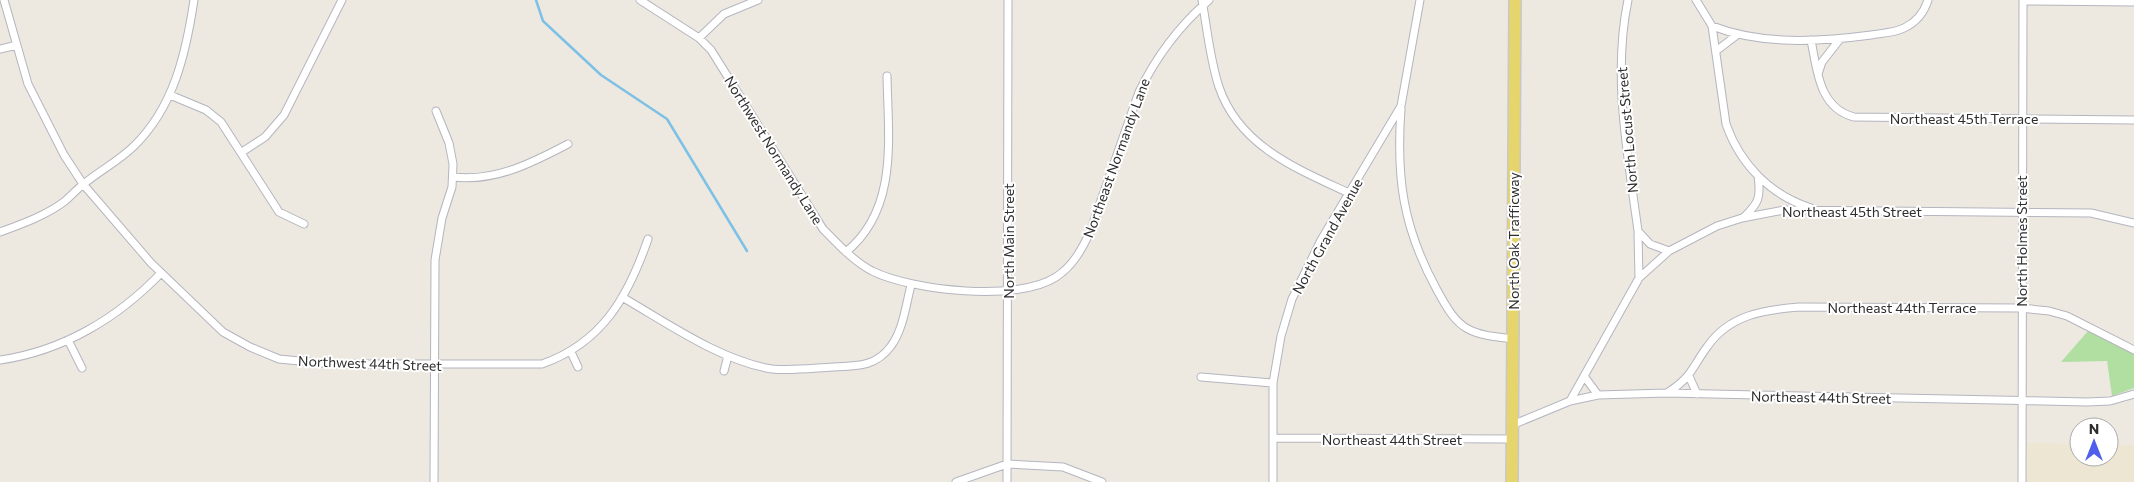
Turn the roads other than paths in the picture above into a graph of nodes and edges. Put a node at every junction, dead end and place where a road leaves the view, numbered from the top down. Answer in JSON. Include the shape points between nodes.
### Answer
{"nodes":[{"id":1,"x":4,"y":0,"type":"edge"},
{"id":2,"x":194,"y":0,"type":"edge"},
{"id":3,"x":342,"y":0,"type":"edge"},
{"id":4,"x":640,"y":0,"type":"edge"},
{"id":5,"x":758,"y":0,"type":"edge"},
{"id":6,"x":1008,"y":0,"type":"edge"},
{"id":7,"x":1209,"y":0,"type":"edge"},
{"id":8,"x":1420,"y":0,"type":"edge"},
{"id":9,"x":1515,"y":0,"type":"edge"},
{"id":10,"x":1628,"y":0,"type":"edge"},
{"id":11,"x":1696,"y":0,"type":"edge"},
{"id":12,"x":1928,"y":0,"type":"edge"},
{"id":13,"x":2022,"y":1,"type":"edge"},
{"id":14,"x":2134,"y":2,"type":"edge"},
{"id":15,"x":1202,"y":3,"type":"edge"},
{"id":16,"x":1192,"y":16,"type":"junction"},
{"id":17,"x":1206,"y":22,"type":"junction"},
{"id":18,"x":1712,"y":26,"type":"junction"},
{"id":19,"x":1737,"y":35,"type":"junction"},
{"id":20,"x":699,"y":38,"type":"junction"},
{"id":21,"x":1840,"y":39,"type":"junction"},
{"id":22,"x":1811,"y":40,"type":"junction"},
{"id":23,"x":17,"y":45,"type":"junction"},
{"id":24,"x":0,"y":49,"type":"edge"},
{"id":25,"x":1716,"y":51,"type":"junction"},
{"id":26,"x":1818,"y":74,"type":"junction"},
{"id":27,"x":887,"y":76,"type":"dead end"},
{"id":28,"x":170,"y":95,"type":"junction"},
{"id":29,"x":1401,"y":106,"type":"junction"},
{"id":30,"x":436,"y":111,"type":"dead end"},
{"id":31,"x":2021,"y":118,"type":"junction"},
{"id":32,"x":2134,"y":120,"type":"edge"},
{"id":33,"x":1384,"y":133,"type":"junction"},
{"id":34,"x":1399,"y":138,"type":"junction"},
{"id":35,"x":568,"y":144,"type":"dead end"},
{"id":36,"x":242,"y":152,"type":"junction"},
{"id":37,"x":1758,"y":176,"type":"junction"},
{"id":38,"x":453,"y":177,"type":"junction"},
{"id":39,"x":83,"y":184,"type":"junction"},
{"id":40,"x":1349,"y":193,"type":"junction"},
{"id":41,"x":1816,"y":210,"type":"junction"},
{"id":42,"x":2021,"y":213,"type":"junction"},
{"id":43,"x":1742,"y":218,"type":"junction"},
{"id":44,"x":2134,"y":223,"type":"edge"},
{"id":45,"x":304,"y":224,"type":"dead end"},
{"id":46,"x":1638,"y":231,"type":"junction"},
{"id":47,"x":0,"y":232,"type":"edge"},
{"id":48,"x":648,"y":240,"type":"dead end"},
{"id":49,"x":1669,"y":251,"type":"junction"},
{"id":50,"x":846,"y":252,"type":"junction"},
{"id":51,"x":162,"y":273,"type":"junction"},
{"id":52,"x":1639,"y":278,"type":"junction"},
{"id":53,"x":911,"y":285,"type":"junction"},
{"id":54,"x":1008,"y":290,"type":"junction"},
{"id":55,"x":622,"y":297,"type":"junction"},
{"id":56,"x":2021,"y":308,"type":"junction"},
{"id":57,"x":1513,"y":339,"type":"junction"},
{"id":58,"x":68,"y":340,"type":"junction"},
{"id":59,"x":2134,"y":350,"type":"edge"},
{"id":60,"x":571,"y":352,"type":"junction"},
{"id":61,"x":728,"y":356,"type":"junction"},
{"id":62,"x":0,"y":360,"type":"edge"},
{"id":63,"x":434,"y":366,"type":"junction"},
{"id":64,"x":578,"y":367,"type":"dead end"},
{"id":65,"x":82,"y":368,"type":"dead end"},
{"id":66,"x":724,"y":371,"type":"dead end"},
{"id":67,"x":1584,"y":376,"type":"junction"},
{"id":68,"x":1690,"y":376,"type":"junction"},
{"id":69,"x":1201,"y":377,"type":"dead end"},
{"id":70,"x":1273,"y":383,"type":"junction"},
{"id":71,"x":1667,"y":393,"type":"junction"},
{"id":72,"x":1697,"y":394,"type":"junction"},
{"id":73,"x":2134,"y":394,"type":"edge"},
{"id":74,"x":1598,"y":396,"type":"junction"},
{"id":75,"x":1570,"y":401,"type":"junction"},
{"id":76,"x":2023,"y":401,"type":"junction"},
{"id":77,"x":1512,"y":425,"type":"junction"},
{"id":78,"x":1273,"y":438,"type":"junction"},
{"id":79,"x":1512,"y":439,"type":"junction"},
{"id":80,"x":1007,"y":464,"type":"junction"},
{"id":81,"x":1514,"y":480,"type":"edge"},
{"id":82,"x":434,"y":482,"type":"edge"},
{"id":83,"x":956,"y":482,"type":"edge"},
{"id":84,"x":1007,"y":482,"type":"edge"},
{"id":85,"x":1102,"y":482,"type":"edge"},
{"id":86,"x":1273,"y":482,"type":"edge"},
{"id":87,"x":2022,"y":482,"type":"edge"}],
"edges":[{"from":1,"to":23,"type":"street","name":"Northwest 44th Street"},
{"from":2,"to":28,"type":"street","via":[[187,43]]},
{"from":3,"to":36,"type":"street","via":[[284,115],[265,137]]},
{"from":4,"to":20,"type":"street","name":"Northwest Normandy Lane"},
{"from":5,"to":20,"type":"street","via":[[724,14]]},
{"from":6,"to":54,"type":"street","name":"North Main Street"},
{"from":7,"to":15,"type":"street","name":"Northeast Normandy Lane"},
{"from":8,"to":29,"type":"street","name":"North Grand Avenue"},
{"from":9,"to":57,"type":"main road","name":"North Oak Trafficway"},
{"from":10,"to":46,"type":"street","name":"North Locust Street","via":[[1621,70]]},
{"from":11,"to":18,"type":"street"},
{"from":12,"to":21,"type":"street","via":[[1923,13],[1904,29]]},
{"from":13,"to":14,"type":"street"},
{"from":13,"to":31,"type":"street","name":"North Holmes Street"},
{"from":15,"to":16,"type":"street","name":"Northeast Normandy Lane"},
{"from":15,"to":17,"type":"street"},
{"from":16,"to":17,"type":"street"},
{"from":16,"to":54,"type":"street","name":"Northeast Normandy Lane","via":[[1162,52],[1138,92],[1090,232],[1080,252],[1066,270],[1045,283]]},
{"from":17,"to":40,"type":"street","via":[[1219,87],[1242,130],[1287,164]]},
{"from":18,"to":19,"type":"street"},
{"from":18,"to":25,"type":"street"},
{"from":19,"to":22,"type":"street"},
{"from":19,"to":25,"type":"street"},
{"from":20,"to":50,"type":"street","name":"Northwest Normandy Lane","via":[[739,92],[823,229]]},
{"from":21,"to":22,"type":"street"},
{"from":21,"to":26,"type":"street","via":[[1822,62]]},
{"from":22,"to":26,"type":"street","name":"Northeast 45th Terrace"},
{"from":23,"to":24,"type":"street"},
{"from":23,"to":39,"type":"street","name":"Northwest 44th Street","via":[[34,99]]},
{"from":25,"to":37,"type":"street","via":[[1726,124],[1740,154]]},
{"from":26,"to":31,"type":"street","name":"Northeast 45th Terrace","via":[[1829,102],[1842,113],[1854,117]]},
{"from":27,"to":50,"type":"street","via":[[886,180],[881,203],[865,233]]},
{"from":28,"to":36,"type":"street","via":[[211,114],[230,132]]},
{"from":28,"to":39,"type":"street","via":[[157,121],[133,147]]},
{"from":29,"to":33,"type":"street","name":"North Grand Avenue"},
{"from":29,"to":34,"type":"street"},
{"from":30,"to":38,"type":"street","via":[[452,153]]},
{"from":31,"to":32,"type":"street","name":"Northeast 45th Terrace"},
{"from":31,"to":42,"type":"street","name":"North Holmes Street"},
{"from":33,"to":34,"type":"street"},
{"from":33,"to":40,"type":"street","name":"North Grand Avenue"},
{"from":34,"to":57,"type":"street","via":[[1399,166],[1406,215],[1441,297],[1454,317],[1468,328],[1485,335]]},
{"from":35,"to":38,"type":"street","via":[[534,162],[496,175]]},
{"from":36,"to":45,"type":"street","via":[[279,212]]},
{"from":37,"to":41,"type":"street","via":[[1796,203]]},
{"from":37,"to":43,"type":"street","via":[[1757,205]]},
{"from":38,"to":63,"type":"street","via":[[435,260]]},
{"from":39,"to":47,"type":"street","via":[[48,211]]},
{"from":39,"to":51,"type":"street","name":"Northwest 44th Street"},
{"from":40,"to":70,"type":"street","name":"North Grand Avenue","via":[[1292,299],[1281,336]]},
{"from":41,"to":42,"type":"street","name":"Northeast 45th Street"},
{"from":41,"to":43,"type":"street","name":"Northeast 45th Street","via":[[1773,211]]},
{"from":42,"to":44,"type":"street","name":"Northeast 45th Street","via":[[2091,213]]},
{"from":42,"to":56,"type":"street","name":"North Holmes Street"},
{"from":43,"to":49,"type":"street","name":"Northeast 45th Street","via":[[1717,226]]},
{"from":46,"to":49,"type":"street","via":[[1650,244]]},
{"from":46,"to":52,"type":"street","name":"North Locust Street"},
{"from":48,"to":55,"type":"street","name":"Northwest 44th Street"},
{"from":49,"to":52,"type":"street","name":"Northeast 45th Street"},
{"from":50,"to":53,"type":"street","name":"Northwest Normandy Lane","via":[[870,270]]},
{"from":51,"to":58,"type":"street","via":[[115,314]]},
{"from":51,"to":63,"type":"street","name":"Northwest 44th Street","via":[[223,332],[278,359],[330,364]]},
{"from":52,"to":67,"type":"street","name":"Northeast 45th Street"},
{"from":53,"to":54,"type":"street","name":"Northwest Normandy Lane","via":[[947,290]]},
{"from":53,"to":61,"type":"street","via":[[898,336],[887,351],[867,365],[774,369]]},
{"from":54,"to":80,"type":"street","name":"North Main Street"},
{"from":55,"to":60,"type":"street","name":"Northwest 44th Street","via":[[602,327]]},
{"from":55,"to":61,"type":"street"},
{"from":56,"to":59,"type":"street","name":"Northeast 44th Terrace","via":[[2067,316]]},
{"from":56,"to":68,"type":"street","name":"Northeast 44th Terrace","via":[[1770,309],[1734,322],[1720,332],[1707,346]]},
{"from":56,"to":76,"type":"street","name":"North Holmes Street"},
{"from":57,"to":77,"type":"main road","name":"North Oak Trafficway"},
{"from":58,"to":62,"type":"street"},
{"from":58,"to":65,"type":"street"},
{"from":60,"to":63,"type":"street","name":"Northwest 44th Street","via":[[542,364]]},
{"from":60,"to":64,"type":"street"},
{"from":61,"to":66,"type":"street"},
{"from":63,"to":82,"type":"street"},
{"from":67,"to":74,"type":"street"},
{"from":67,"to":75,"type":"street","name":"Northeast 45th Street"},
{"from":68,"to":71,"type":"street","name":"Northeast 44th Terrace"},
{"from":68,"to":72,"type":"street"},
{"from":69,"to":70,"type":"street"},
{"from":70,"to":78,"type":"street","name":"North Grand Avenue"},
{"from":71,"to":72,"type":"street","name":"Northeast 44th Street"},
{"from":71,"to":74,"type":"street","name":"Northeast 44th Street"},
{"from":72,"to":76,"type":"street","name":"Northeast 44th Street"},
{"from":73,"to":76,"type":"street","name":"Northeast 44th Street","via":[[2110,401]]},
{"from":74,"to":75,"type":"street","name":"Northeast 44th Street"},
{"from":75,"to":77,"type":"street","name":"Northeast 44th Street"},
{"from":76,"to":87,"type":"street","name":"North Holmes Street"},
{"from":77,"to":79,"type":"main road","name":"North Oak Trafficway"},
{"from":78,"to":79,"type":"street","name":"Northeast 44th Street"},
{"from":78,"to":86,"type":"street","name":"North Grand Avenue"},
{"from":79,"to":81,"type":"main road","name":"North Oak Trafficway"},
{"from":80,"to":83,"type":"street"},
{"from":80,"to":84,"type":"street","name":"North Main Street"},
{"from":80,"to":85,"type":"street","via":[[1063,466]]}]}
